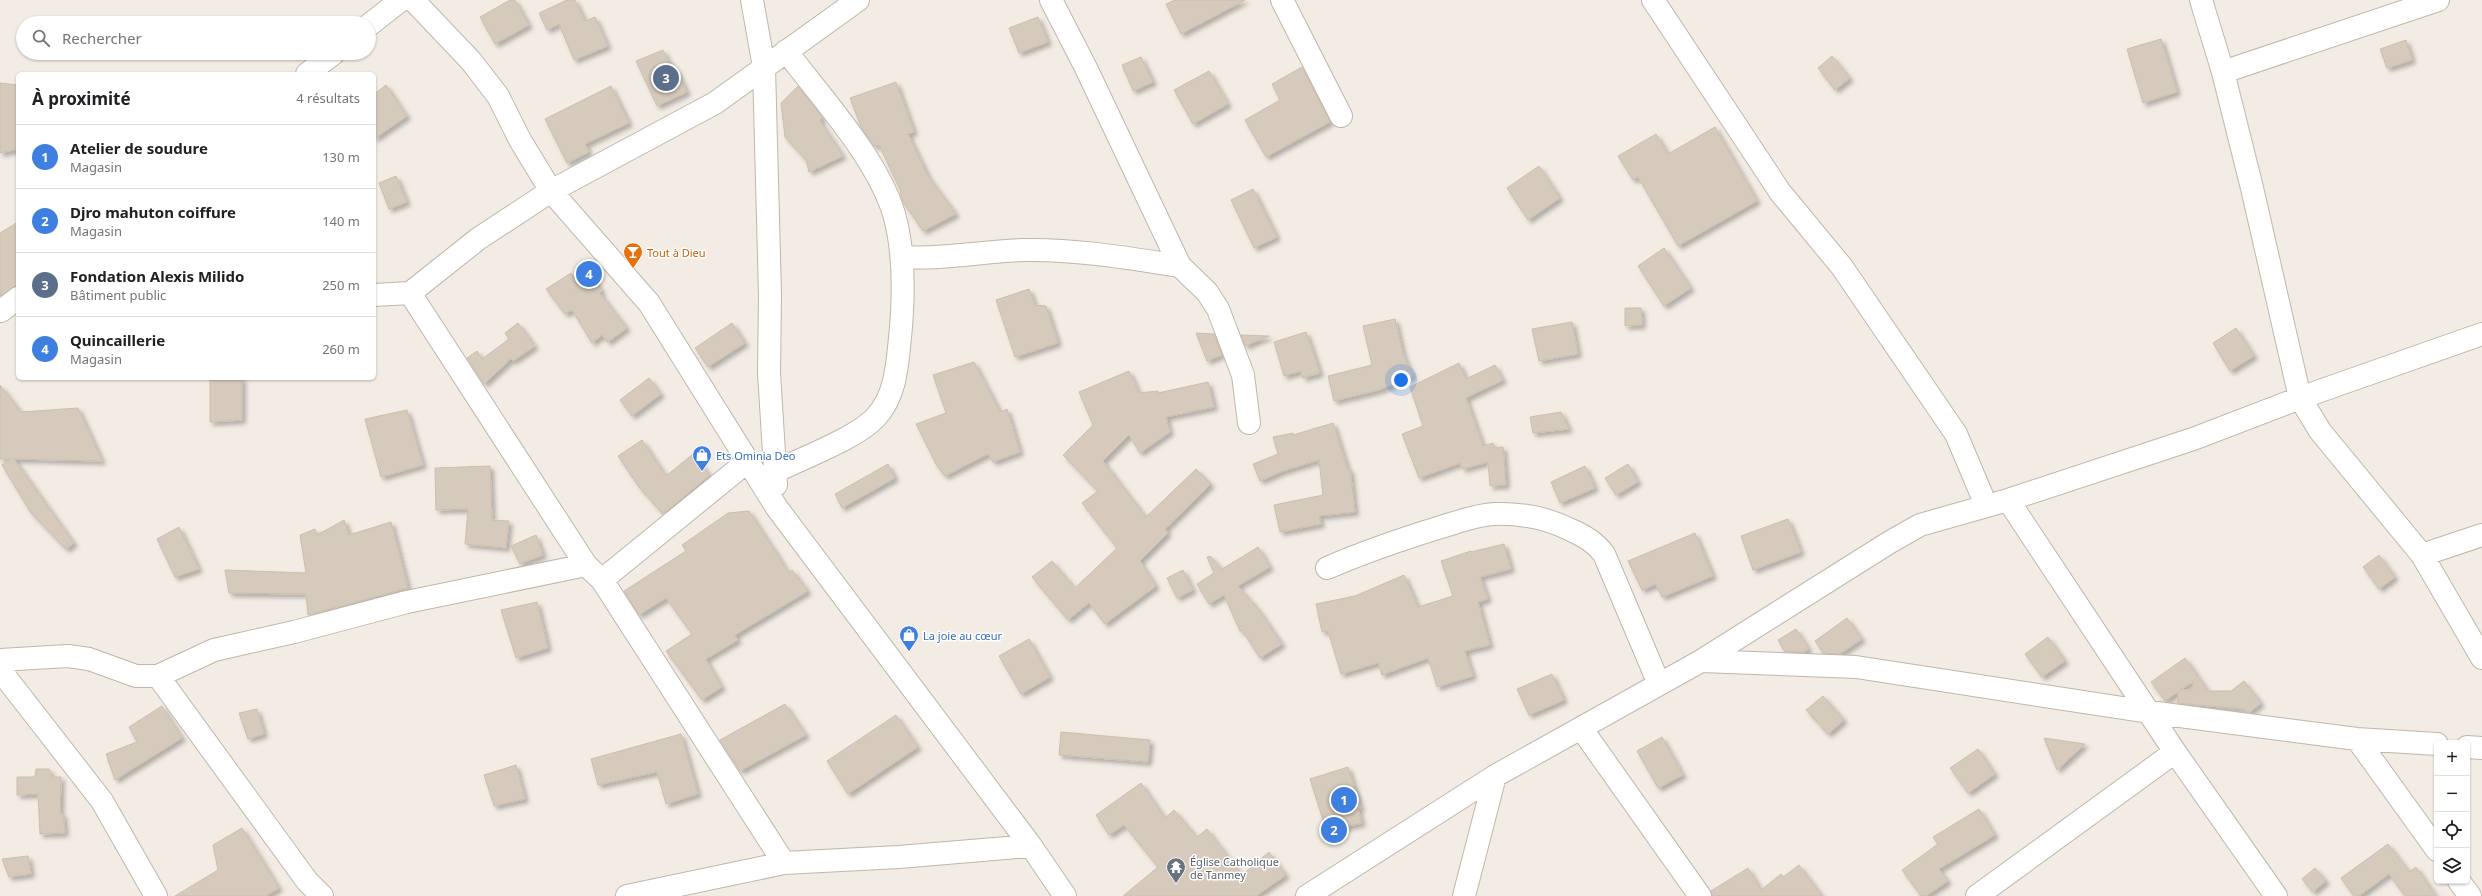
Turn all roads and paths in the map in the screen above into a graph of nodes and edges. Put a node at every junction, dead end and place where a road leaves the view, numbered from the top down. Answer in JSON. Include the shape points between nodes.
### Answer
{"nodes":[{"id":1,"x":401,"y":0,"type":"edge"},
{"id":2,"x":413,"y":0,"type":"edge"},
{"id":3,"x":752,"y":0,"type":"edge"},
{"id":4,"x":858,"y":0,"type":"edge"},
{"id":5,"x":1050,"y":0,"type":"edge"},
{"id":6,"x":1282,"y":0,"type":"edge"},
{"id":7,"x":1653,"y":0,"type":"edge"},
{"id":8,"x":2201,"y":0,"type":"edge"},
{"id":9,"x":2438,"y":0,"type":"edge"},
{"id":10,"x":376,"y":20,"type":"edge"},
{"id":11,"x":786,"y":51,"type":"junction"},
{"id":12,"x":325,"y":60,"type":"edge"},
{"id":13,"x":764,"y":67,"type":"junction"},
{"id":14,"x":310,"y":72,"type":"edge"},
{"id":15,"x":2223,"y":72,"type":"junction"},
{"id":16,"x":1341,"y":116,"type":"dead end"},
{"id":17,"x":551,"y":191,"type":"junction"},
{"id":18,"x":902,"y":257,"type":"junction"},
{"id":19,"x":1180,"y":266,"type":"junction"},
{"id":20,"x":410,"y":292,"type":"junction"},
{"id":21,"x":376,"y":295,"type":"edge"},
{"id":22,"x":16,"y":300,"type":"edge"},
{"id":23,"x":6,"y":311,"type":"edge"},
{"id":24,"x":2482,"y":334,"type":"edge"},
{"id":25,"x":2300,"y":398,"type":"junction"},
{"id":26,"x":1249,"y":423,"type":"dead end"},
{"id":27,"x":748,"y":461,"type":"junction"},
{"id":28,"x":775,"y":472,"type":"junction"},
{"id":29,"x":2008,"y":500,"type":"junction"},
{"id":30,"x":1986,"y":505,"type":"junction"},
{"id":31,"x":778,"y":508,"type":"junction"},
{"id":32,"x":2482,"y":535,"type":"edge"},
{"id":33,"x":2422,"y":555,"type":"junction"},
{"id":34,"x":586,"y":565,"type":"junction"},
{"id":35,"x":1327,"y":568,"type":"dead end"},
{"id":36,"x":602,"y":580,"type":"junction"},
{"id":37,"x":2482,"y":658,"type":"edge"},
{"id":38,"x":0,"y":660,"type":"edge"},
{"id":39,"x":1701,"y":661,"type":"junction"},
{"id":40,"x":0,"y":670,"type":"edge"},
{"id":41,"x":158,"y":676,"type":"junction"},
{"id":42,"x":1659,"y":684,"type":"junction"},
{"id":43,"x":2149,"y":712,"type":"junction"},
{"id":44,"x":1581,"y":728,"type":"junction"},
{"id":45,"x":2358,"y":739,"type":"junction"},
{"id":46,"x":2434,"y":744,"type":"edge"},
{"id":47,"x":2470,"y":747,"type":"edge"},
{"id":48,"x":2482,"y":748,"type":"edge"},
{"id":49,"x":2175,"y":752,"type":"junction"},
{"id":50,"x":1495,"y":776,"type":"junction"},
{"id":51,"x":1031,"y":846,"type":"junction"},
{"id":52,"x":2436,"y":848,"type":"edge"},
{"id":53,"x":784,"y":863,"type":"junction"},
{"id":54,"x":2461,"y":884,"type":"edge"},
{"id":55,"x":156,"y":896,"type":"edge"},
{"id":56,"x":322,"y":896,"type":"edge"},
{"id":57,"x":627,"y":896,"type":"edge"},
{"id":58,"x":1065,"y":896,"type":"edge"},
{"id":59,"x":1307,"y":896,"type":"edge"},
{"id":60,"x":1464,"y":896,"type":"edge"},
{"id":61,"x":1700,"y":896,"type":"edge"},
{"id":62,"x":1977,"y":896,"type":"edge"},
{"id":63,"x":2276,"y":896,"type":"edge"},
{"id":64,"x":2470,"y":896,"type":"edge"}],
"edges":[{"from":1,"to":10,"type":"street"},
{"from":2,"to":17,"type":"street","via":[[471,61],[498,96],[520,140]]},
{"from":3,"to":13,"type":"street"},
{"from":4,"to":11,"type":"street"},
{"from":5,"to":19,"type":"street","via":[[1086,68]]},
{"from":6,"to":16,"type":"street"},
{"from":7,"to":30,"type":"street","via":[[1780,192],[1842,268],[1956,434]]},
{"from":8,"to":15,"type":"street"},
{"from":9,"to":15,"type":"street"},
{"from":11,"to":13,"type":"street"},
{"from":11,"to":18,"type":"street","via":[[875,171],[894,214]]},
{"from":12,"to":14,"type":"street"},
{"from":13,"to":17,"type":"street","via":[[715,104]]},
{"from":13,"to":28,"type":"street","via":[[770,295],[769,373]]},
{"from":15,"to":25,"type":"street"},
{"from":17,"to":20,"type":"street","via":[[478,239]]},
{"from":17,"to":27,"type":"street","via":[[649,303]]},
{"from":18,"to":19,"type":"street","via":[[986,251],[1063,250]]},
{"from":18,"to":28,"type":"street","via":[[898,357],[893,389],[887,405],[875,419],[857,432]]},
{"from":19,"to":26,"type":"street","via":[[1207,292],[1218,309],[1243,375]]},
{"from":20,"to":21,"type":"street"},
{"from":20,"to":34,"type":"street"},
{"from":22,"to":23,"type":"street"},
{"from":24,"to":25,"type":"street"},
{"from":25,"to":29,"type":"street","via":[[2193,440]]},
{"from":25,"to":33,"type":"street","via":[[2320,431]]},
{"from":27,"to":31,"type":"street"},
{"from":27,"to":36,"type":"street"},
{"from":28,"to":31,"type":"street"},
{"from":29,"to":30,"type":"street"},
{"from":29,"to":43,"type":"street"},
{"from":30,"to":39,"type":"street","via":[[1920,526],[1890,542]]},
{"from":31,"to":51,"type":"street"},
{"from":32,"to":33,"type":"street"},
{"from":33,"to":37,"type":"street"},
{"from":34,"to":36,"type":"street"},
{"from":34,"to":41,"type":"street","via":[[407,602],[214,650]]},
{"from":35,"to":42,"type":"street","via":[[1372,549],[1493,514],[1539,518],[1558,524],[1598,545],[1604,554]]},
{"from":36,"to":53,"type":"street"},
{"from":38,"to":41,"type":"street","via":[[68,656],[89,659],[136,676]]},
{"from":39,"to":42,"type":"street"},
{"from":39,"to":43,"type":"street","via":[[1856,667]]},
{"from":40,"to":55,"type":"street","via":[[102,801]]},
{"from":41,"to":56,"type":"street","via":[[307,881]]},
{"from":42,"to":44,"type":"street"},
{"from":43,"to":45,"type":"street"},
{"from":43,"to":49,"type":"street"},
{"from":44,"to":50,"type":"street"},
{"from":44,"to":61,"type":"street"},
{"from":45,"to":46,"type":"street"},
{"from":45,"to":52,"type":"street"},
{"from":47,"to":48,"type":"street"},
{"from":49,"to":62,"type":"street"},
{"from":49,"to":63,"type":"street"},
{"from":50,"to":59,"type":"street"},
{"from":50,"to":60,"type":"street"},
{"from":51,"to":53,"type":"street"},
{"from":51,"to":58,"type":"street"},
{"from":53,"to":57,"type":"street"},
{"from":54,"to":64,"type":"street"}]}
